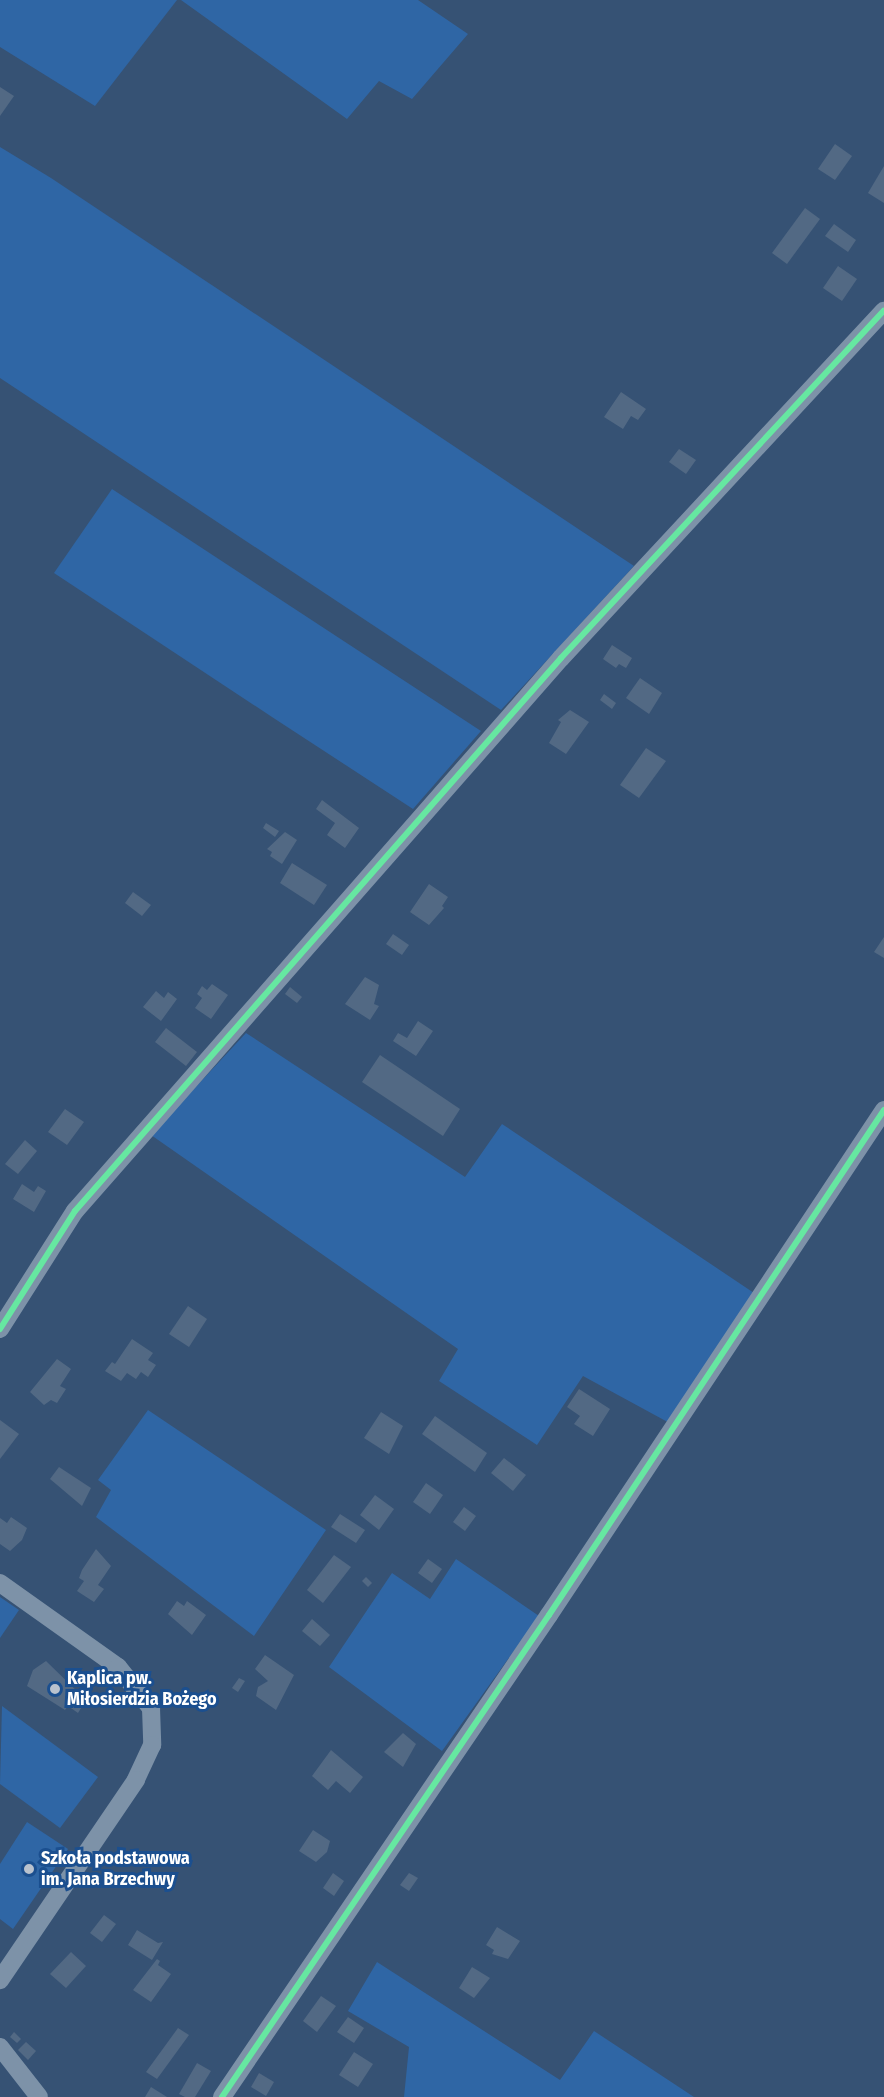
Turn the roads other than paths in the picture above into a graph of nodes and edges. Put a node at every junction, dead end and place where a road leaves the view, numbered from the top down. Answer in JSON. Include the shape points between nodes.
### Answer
{"nodes":[{"id":1,"x":884,"y":311,"type":"edge"},
{"id":2,"x":884,"y":1110,"type":"edge"},
{"id":3,"x":1,"y":1324,"type":"edge"},
{"id":4,"x":0,"y":1583,"type":"edge"},
{"id":5,"x":0,"y":1980,"type":"edge"},
{"id":6,"x":0,"y":2047,"type":"edge"},
{"id":7,"x":39,"y":2097,"type":"edge"},
{"id":8,"x":222,"y":2097,"type":"edge"}],
"edges":[{"from":1,"to":3,"type":"street","via":[[561,658],[83,1202]]},
{"from":2,"to":8,"type":"street"},
{"from":4,"to":5,"type":"street","via":[[118,1667],[151,1708],[152,1745],[136,1780]]},
{"from":6,"to":7,"type":"street"}]}
